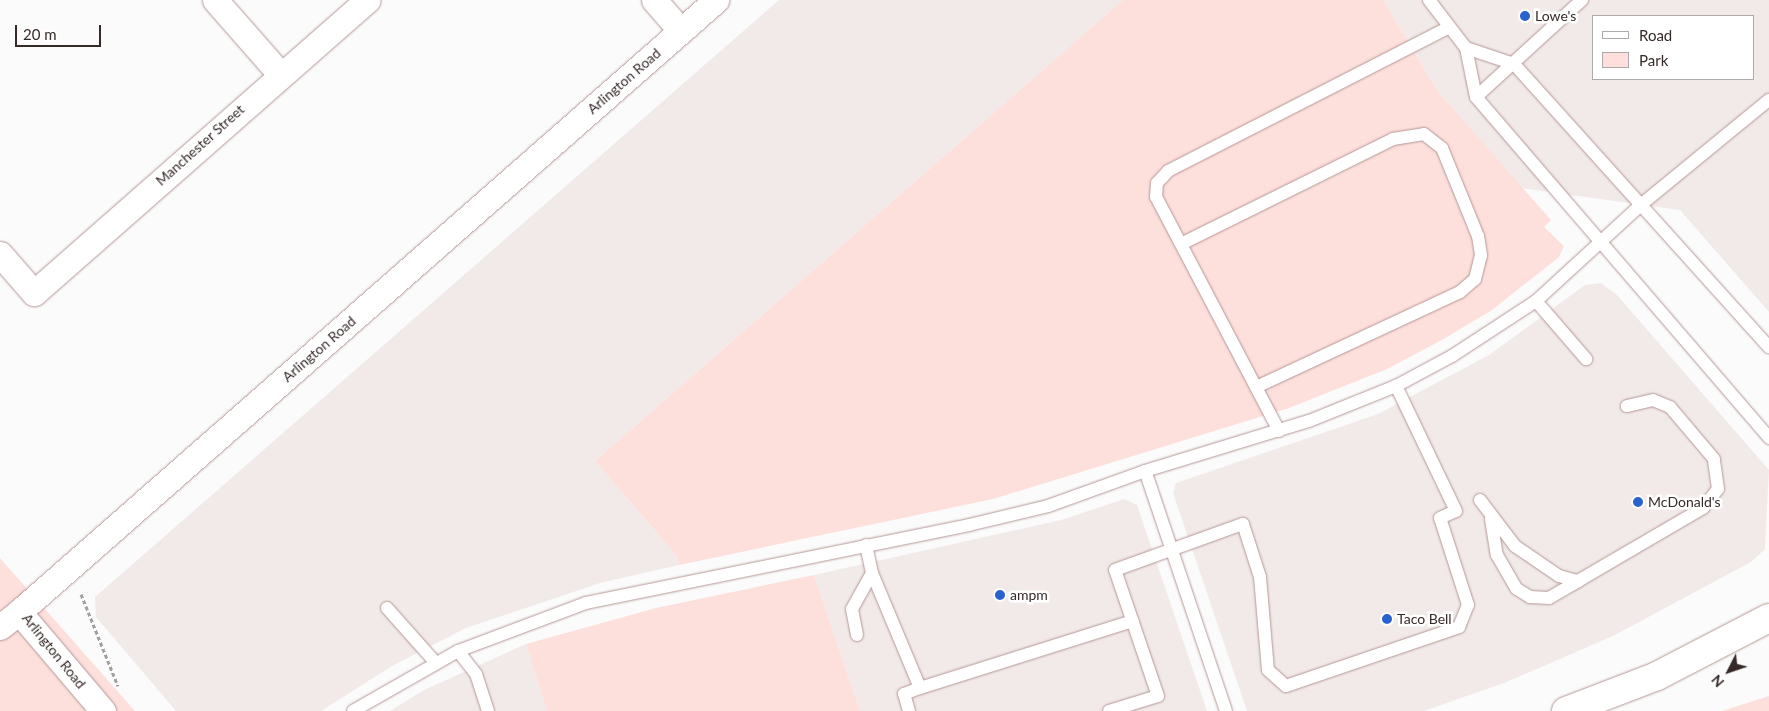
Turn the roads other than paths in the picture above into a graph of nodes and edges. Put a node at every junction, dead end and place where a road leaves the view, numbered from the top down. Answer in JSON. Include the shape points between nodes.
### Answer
{"nodes":[{"id":1,"x":215,"y":0,"type":"edge"},
{"id":2,"x":368,"y":0,"type":"edge"},
{"id":3,"x":654,"y":0,"type":"edge"},
{"id":4,"x":716,"y":0,"type":"edge"},
{"id":5,"x":1429,"y":0,"type":"edge"},
{"id":6,"x":1582,"y":0,"type":"edge"},
{"id":7,"x":1449,"y":27,"type":"junction"},
{"id":8,"x":681,"y":31,"type":"junction"},
{"id":9,"x":1466,"y":48,"type":"junction"},
{"id":10,"x":1514,"y":64,"type":"junction"},
{"id":11,"x":280,"y":74,"type":"junction"},
{"id":12,"x":1476,"y":96,"type":"junction"},
{"id":13,"x":1769,"y":100,"type":"edge"},
{"id":14,"x":1643,"y":203,"type":"junction"},
{"id":15,"x":1602,"y":240,"type":"junction"},
{"id":16,"x":1181,"y":244,"type":"junction"},
{"id":17,"x":0,"y":254,"type":"edge"},
{"id":18,"x":1536,"y":301,"type":"junction"},
{"id":19,"x":1769,"y":347,"type":"edge"},
{"id":20,"x":1586,"y":358,"type":"dead end"},
{"id":21,"x":1396,"y":386,"type":"junction"},
{"id":22,"x":1256,"y":387,"type":"junction"},
{"id":23,"x":1627,"y":406,"type":"dead end"},
{"id":24,"x":1279,"y":431,"type":"junction"},
{"id":25,"x":1769,"y":438,"type":"edge"},
{"id":26,"x":1145,"y":471,"type":"junction"},
{"id":27,"x":1480,"y":500,"type":"dead end"},
{"id":28,"x":1491,"y":520,"type":"junction"},
{"id":29,"x":866,"y":545,"type":"junction"},
{"id":30,"x":1173,"y":551,"type":"junction"},
{"id":31,"x":872,"y":573,"type":"junction"},
{"id":32,"x":1578,"y":581,"type":"junction"},
{"id":33,"x":387,"y":608,"type":"dead end"},
{"id":34,"x":19,"y":612,"type":"junction"},
{"id":35,"x":1769,"y":618,"type":"edge"},
{"id":36,"x":1133,"y":621,"type":"junction"},
{"id":37,"x":0,"y":627,"type":"edge"},
{"id":38,"x":858,"y":635,"type":"dead end"},
{"id":39,"x":458,"y":651,"type":"junction"},
{"id":40,"x":435,"y":662,"type":"junction"},
{"id":41,"x":920,"y":688,"type":"junction"},
{"id":42,"x":1227,"y":710,"type":"edge"},
{"id":43,"x":103,"y":711,"type":"edge"},
{"id":44,"x":353,"y":711,"type":"edge"},
{"id":45,"x":488,"y":711,"type":"edge"},
{"id":46,"x":909,"y":711,"type":"edge"},
{"id":47,"x":1109,"y":711,"type":"edge"},
{"id":48,"x":1566,"y":711,"type":"edge"}],
"edges":[{"from":1,"to":11,"type":"street"},
{"from":2,"to":11,"type":"street","name":"Manchester Street"},
{"from":3,"to":8,"type":"street"},
{"from":4,"to":8,"type":"street","name":"Arlington Road"},
{"from":5,"to":7,"type":"lane"},
{"from":6,"to":10,"type":"lane"},
{"from":7,"to":9,"type":"lane"},
{"from":7,"to":16,"type":"lane","via":[[1168,171],[1157,183],[1156,197]]},
{"from":8,"to":34,"type":"street","name":"Arlington Road"},
{"from":9,"to":10,"type":"lane"},
{"from":9,"to":12,"type":"lane"},
{"from":10,"to":12,"type":"lane"},
{"from":10,"to":14,"type":"lane"},
{"from":11,"to":17,"type":"street","name":"Manchester Street","via":[[34,293]]},
{"from":12,"to":15,"type":"lane"},
{"from":13,"to":14,"type":"lane"},
{"from":14,"to":15,"type":"lane"},
{"from":14,"to":19,"type":"lane"},
{"from":15,"to":18,"type":"lane"},
{"from":15,"to":25,"type":"lane"},
{"from":16,"to":22,"type":"lane"},
{"from":16,"to":22,"type":"lane","via":[[1393,139],[1424,134],[1442,148],[1478,236],[1482,255],[1475,279],[1460,292]]},
{"from":18,"to":20,"type":"lane"},
{"from":18,"to":21,"type":"lane","via":[[1480,339]]},
{"from":21,"to":24,"type":"lane"},
{"from":21,"to":30,"type":"lane","via":[[1456,511],[1440,518],[1468,605],[1459,627],[1286,686],[1268,670],[1260,577],[1243,524]]},
{"from":22,"to":24,"type":"lane"},
{"from":23,"to":32,"type":"lane","via":[[1653,400],[1670,407],[1714,459],[1718,489],[1702,508]]},
{"from":24,"to":26,"type":"lane"},
{"from":26,"to":29,"type":"lane","via":[[1048,506]]},
{"from":26,"to":30,"type":"lane"},
{"from":27,"to":28,"type":"lane"},
{"from":28,"to":32,"type":"lane","via":[[1514,546],[1559,576]]},
{"from":28,"to":32,"type":"lane","via":[[1497,555],[1517,589],[1530,597],[1549,598]]},
{"from":29,"to":31,"type":"lane"},
{"from":29,"to":39,"type":"lane","via":[[586,603]]},
{"from":30,"to":36,"type":"lane","via":[[1116,570]]},
{"from":30,"to":42,"type":"lane"},
{"from":31,"to":38,"type":"lane","via":[[852,609]]},
{"from":31,"to":41,"type":"lane"},
{"from":33,"to":40,"type":"lane"},
{"from":34,"to":37,"type":"street"},
{"from":34,"to":43,"type":"street","name":"Arlington Road"},
{"from":35,"to":48,"type":"main road","via":[[1657,676]]},
{"from":36,"to":41,"type":"lane"},
{"from":36,"to":47,"type":"lane","via":[[1158,696]]},
{"from":39,"to":40,"type":"lane"},
{"from":39,"to":45,"type":"lane","via":[[476,674]]},
{"from":40,"to":44,"type":"lane"},
{"from":41,"to":46,"type":"lane","via":[[904,694]]}]}
